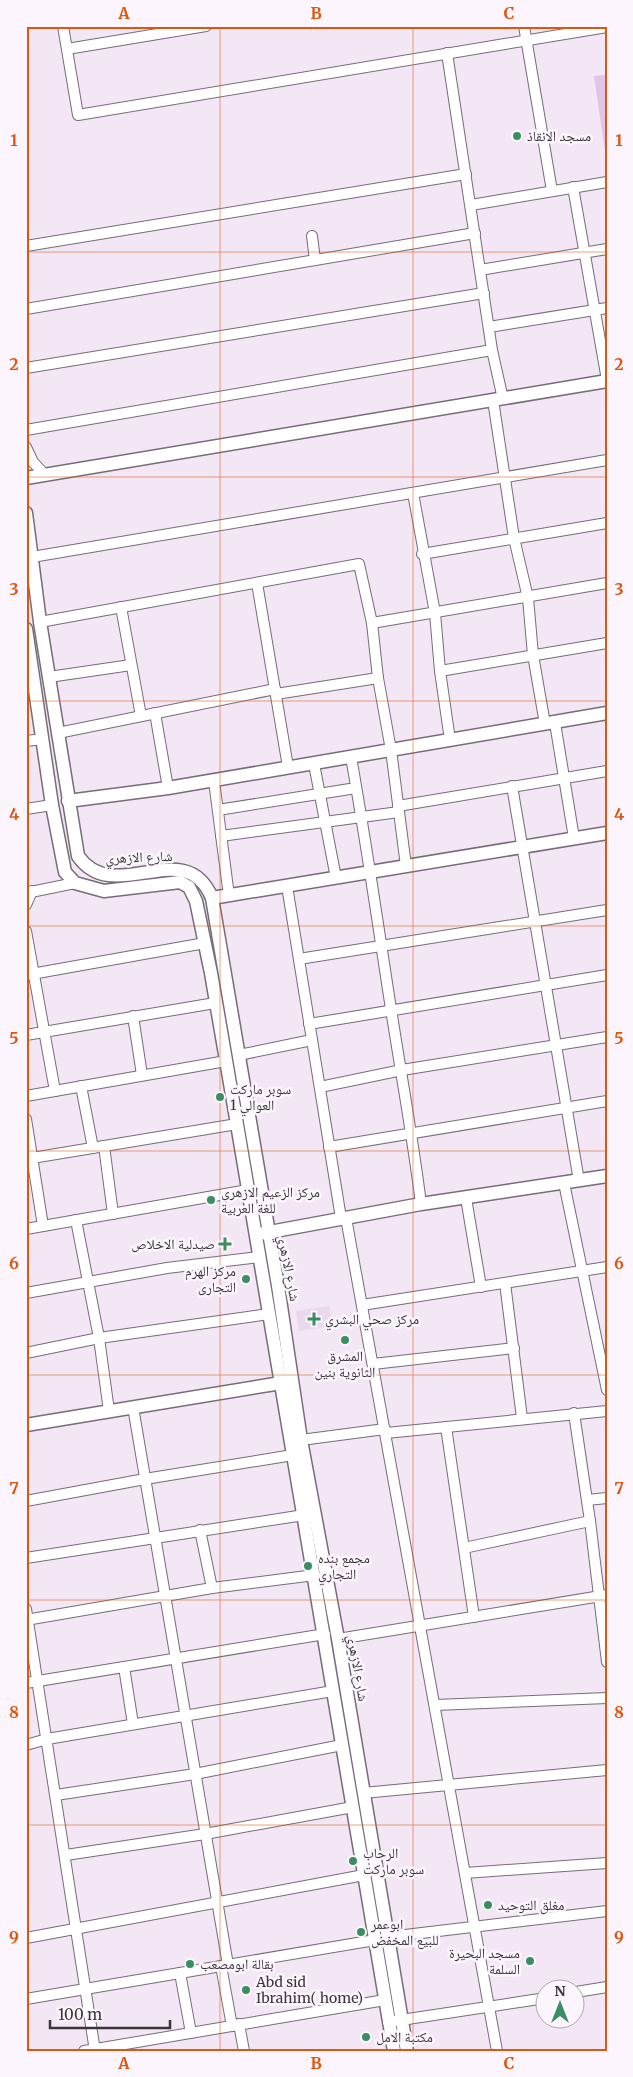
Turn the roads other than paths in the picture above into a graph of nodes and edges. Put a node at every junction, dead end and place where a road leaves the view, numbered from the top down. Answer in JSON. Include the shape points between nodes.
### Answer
{"nodes":[{"id":1,"x":63,"y":26,"type":"edge"},
{"id":2,"x":206,"y":26,"type":"edge"},
{"id":3,"x":524,"y":26,"type":"edge"},
{"id":4,"x":607,"y":27,"type":"edge"},
{"id":5,"x":527,"y":42,"type":"junction"},
{"id":6,"x":67,"y":49,"type":"junction"},
{"id":7,"x":448,"y":53,"type":"junction"},
{"id":8,"x":466,"y":174,"type":"junction"},
{"id":9,"x":607,"y":182,"type":"edge"},
{"id":10,"x":573,"y":188,"type":"junction"},
{"id":11,"x":552,"y":191,"type":"junction"},
{"id":12,"x":471,"y":205,"type":"junction"},
{"id":13,"x":475,"y":233,"type":"junction"},
{"id":14,"x":312,"y":236,"type":"dead end"},
{"id":15,"x":26,"y":246,"type":"edge"},
{"id":16,"x":607,"y":249,"type":"edge"},
{"id":17,"x":583,"y":253,"type":"junction"},
{"id":18,"x":315,"y":260,"type":"junction"},
{"id":19,"x":480,"y":270,"type":"junction"},
{"id":20,"x":484,"y":293,"type":"junction"},
{"id":21,"x":607,"y":308,"type":"edge"},
{"id":22,"x":26,"y":309,"type":"edge"},
{"id":23,"x":593,"y":310,"type":"junction"},
{"id":24,"x":489,"y":327,"type":"junction"},
{"id":25,"x":492,"y":350,"type":"junction"},
{"id":26,"x":26,"y":368,"type":"edge"},
{"id":27,"x":607,"y":381,"type":"edge"},
{"id":28,"x":498,"y":399,"type":"junction"},
{"id":29,"x":26,"y":430,"type":"edge"},
{"id":30,"x":26,"y":447,"type":"edge"},
{"id":31,"x":607,"y":460,"type":"edge"},
{"id":32,"x":45,"y":475,"type":"junction"},
{"id":33,"x":26,"y":478,"type":"edge"},
{"id":34,"x":504,"y":478,"type":"junction"},
{"id":35,"x":413,"y":494,"type":"junction"},
{"id":36,"x":26,"y":513,"type":"edge"},
{"id":37,"x":607,"y":523,"type":"edge"},
{"id":38,"x":514,"y":538,"type":"junction"},
{"id":39,"x":422,"y":554,"type":"junction"},
{"id":40,"x":32,"y":558,"type":"junction"},
{"id":41,"x":256,"y":583,"type":"junction"},
{"id":42,"x":607,"y":583,"type":"edge"},
{"id":43,"x":528,"y":598,"type":"junction"},
{"id":44,"x":121,"y":608,"type":"junction"},
{"id":45,"x":435,"y":612,"type":"junction"},
{"id":46,"x":40,"y":622,"type":"junction"},
{"id":47,"x":372,"y":623,"type":"junction"},
{"id":48,"x":26,"y":629,"type":"edge"},
{"id":49,"x":607,"y":643,"type":"edge"},
{"id":50,"x":533,"y":655,"type":"junction"},
{"id":51,"x":132,"y":665,"type":"junction"},
{"id":52,"x":440,"y":671,"type":"junction"},
{"id":53,"x":49,"y":677,"type":"junction"},
{"id":54,"x":378,"y":678,"type":"junction"},
{"id":55,"x":31,"y":681,"type":"edge"},
{"id":56,"x":275,"y":692,"type":"junction"},
{"id":57,"x":154,"y":713,"type":"junction"},
{"id":58,"x":607,"y":713,"type":"edge"},
{"id":59,"x":141,"y":716,"type":"junction"},
{"id":60,"x":550,"y":723,"type":"junction"},
{"id":61,"x":58,"y":733,"type":"junction"},
{"id":62,"x":44,"y":738,"type":"junction"},
{"id":63,"x":450,"y":740,"type":"junction"},
{"id":64,"x":26,"y":741,"type":"edge"},
{"id":65,"x":391,"y":750,"type":"junction"},
{"id":66,"x":351,"y":757,"type":"junction"},
{"id":67,"x":314,"y":764,"type":"junction"},
{"id":68,"x":288,"y":767,"type":"junction"},
{"id":69,"x":607,"y":771,"type":"edge"},
{"id":70,"x":564,"y":778,"type":"junction"},
{"id":71,"x":214,"y":780,"type":"junction"},
{"id":72,"x":512,"y":786,"type":"junction"},
{"id":73,"x":168,"y":788,"type":"junction"},
{"id":74,"x":356,"y":788,"type":"junction"},
{"id":75,"x":320,"y":795,"type":"junction"},
{"id":76,"x":68,"y":801,"type":"junction"},
{"id":77,"x":52,"y":805,"type":"junction"},
{"id":78,"x":26,"y":809,"type":"edge"},
{"id":79,"x":399,"y":809,"type":"junction"},
{"id":80,"x":218,"y":810,"type":"junction"},
{"id":81,"x":362,"y":817,"type":"junction"},
{"id":82,"x":325,"y":822,"type":"junction"},
{"id":83,"x":607,"y":833,"type":"edge"},
{"id":84,"x":221,"y":836,"type":"junction"},
{"id":85,"x":574,"y":838,"type":"junction"},
{"id":86,"x":523,"y":847,"type":"junction"},
{"id":87,"x":406,"y":866,"type":"junction"},
{"id":88,"x":372,"y":872,"type":"junction"},
{"id":89,"x":336,"y":878,"type":"junction"},
{"id":90,"x":75,"y":883,"type":"junction"},
{"id":91,"x":287,"y":886,"type":"junction"},
{"id":92,"x":29,"y":892,"type":"edge"},
{"id":93,"x":229,"y":896,"type":"junction"},
{"id":94,"x":212,"y":898,"type":"junction"},
{"id":95,"x":26,"y":905,"type":"edge"},
{"id":96,"x":607,"y":910,"type":"edge"},
{"id":97,"x":536,"y":922,"type":"junction"},
{"id":98,"x":26,"y":932,"type":"edge"},
{"id":99,"x":205,"y":943,"type":"junction"},
{"id":100,"x":382,"y":946,"type":"junction"},
{"id":101,"x":299,"y":960,"type":"junction"},
{"id":102,"x":30,"y":975,"type":"edge"},
{"id":103,"x":607,"y":975,"type":"edge"},
{"id":104,"x":546,"y":985,"type":"junction"},
{"id":105,"x":215,"y":1003,"type":"junction"},
{"id":106,"x":391,"y":1010,"type":"junction"},
{"id":107,"x":133,"y":1016,"type":"junction"},
{"id":108,"x":310,"y":1024,"type":"junction"},
{"id":109,"x":43,"y":1032,"type":"junction"},
{"id":110,"x":26,"y":1035,"type":"edge"},
{"id":111,"x":607,"y":1036,"type":"edge"},
{"id":112,"x":312,"y":1040,"type":"junction"},
{"id":113,"x":556,"y":1045,"type":"junction"},
{"id":114,"x":239,"y":1055,"type":"junction"},
{"id":115,"x":226,"y":1061,"type":"junction"},
{"id":116,"x":402,"y":1070,"type":"junction"},
{"id":117,"x":142,"y":1076,"type":"junction"},
{"id":118,"x":81,"y":1086,"type":"junction"},
{"id":119,"x":320,"y":1087,"type":"junction"},
{"id":120,"x":55,"y":1091,"type":"junction"},
{"id":121,"x":26,"y":1096,"type":"edge"},
{"id":122,"x":607,"y":1101,"type":"edge"},
{"id":123,"x":566,"y":1107,"type":"junction"},
{"id":124,"x":26,"y":1119,"type":"edge"},
{"id":125,"x":238,"y":1124,"type":"junction"},
{"id":126,"x":412,"y":1132,"type":"junction"},
{"id":127,"x":104,"y":1146,"type":"junction"},
{"id":128,"x":329,"y":1147,"type":"junction"},
{"id":129,"x":93,"y":1148,"type":"junction"},
{"id":130,"x":29,"y":1159,"type":"edge"},
{"id":131,"x":607,"y":1176,"type":"edge"},
{"id":132,"x":578,"y":1181,"type":"junction"},
{"id":133,"x":564,"y":1183,"type":"junction"},
{"id":134,"x":248,"y":1190,"type":"junction"},
{"id":135,"x":466,"y":1198,"type":"junction"},
{"id":136,"x":421,"y":1204,"type":"junction"},
{"id":137,"x":113,"y":1214,"type":"junction"},
{"id":138,"x":343,"y":1218,"type":"junction"},
{"id":139,"x":76,"y":1220,"type":"junction"},
{"id":140,"x":43,"y":1226,"type":"junction"},
{"id":141,"x":26,"y":1229,"type":"edge"},
{"id":142,"x":262,"y":1234,"type":"junction"},
{"id":143,"x":259,"y":1257,"type":"junction"},
{"id":144,"x":607,"y":1267,"type":"edge"},
{"id":145,"x":581,"y":1271,"type":"junction"},
{"id":146,"x":88,"y":1282,"type":"junction"},
{"id":147,"x":505,"y":1283,"type":"junction"},
{"id":148,"x":481,"y":1287,"type":"junction"},
{"id":149,"x":26,"y":1293,"type":"edge"},
{"id":150,"x":362,"y":1305,"type":"junction"},
{"id":151,"x":269,"y":1314,"type":"junction"},
{"id":152,"x":98,"y":1338,"type":"junction"},
{"id":153,"x":514,"y":1348,"type":"junction"},
{"id":154,"x":26,"y":1353,"type":"edge"},
{"id":155,"x":603,"y":1360,"type":"edge"},
{"id":156,"x":373,"y":1364,"type":"junction"},
{"id":157,"x":281,"y":1383,"type":"junction"},
{"id":158,"x":607,"y":1390,"type":"edge"},
{"id":159,"x":133,"y":1407,"type":"junction"},
{"id":160,"x":109,"y":1411,"type":"junction"},
{"id":161,"x":607,"y":1411,"type":"edge"},
{"id":162,"x":574,"y":1413,"type":"junction"},
{"id":163,"x":522,"y":1418,"type":"junction"},
{"id":164,"x":26,"y":1425,"type":"edge"},
{"id":165,"x":446,"y":1426,"type":"junction"},
{"id":166,"x":385,"y":1431,"type":"junction"},
{"id":167,"x":301,"y":1440,"type":"junction"},
{"id":168,"x":294,"y":1455,"type":"junction"},
{"id":169,"x":145,"y":1479,"type":"junction"},
{"id":170,"x":607,"y":1498,"type":"edge"},
{"id":171,"x":587,"y":1500,"type":"junction"},
{"id":172,"x":26,"y":1501,"type":"edge"},
{"id":173,"x":304,"y":1515,"type":"junction"},
{"id":174,"x":590,"y":1521,"type":"junction"},
{"id":175,"x":200,"y":1530,"type":"junction"},
{"id":176,"x":155,"y":1538,"type":"junction"},
{"id":177,"x":464,"y":1548,"type":"junction"},
{"id":178,"x":26,"y":1558,"type":"edge"},
{"id":179,"x":315,"y":1575,"type":"junction"},
{"id":180,"x":212,"y":1588,"type":"junction"},
{"id":181,"x":165,"y":1596,"type":"junction"},
{"id":182,"x":603,"y":1596,"type":"edge"},
{"id":183,"x":27,"y":1616,"type":"edge"},
{"id":184,"x":474,"y":1617,"type":"junction"},
{"id":185,"x":421,"y":1626,"type":"junction"},
{"id":186,"x":325,"y":1634,"type":"junction"},
{"id":187,"x":338,"y":1639,"type":"junction"},
{"id":188,"x":175,"y":1658,"type":"junction"},
{"id":189,"x":607,"y":1662,"type":"edge"},
{"id":190,"x":124,"y":1666,"type":"junction"},
{"id":191,"x":38,"y":1681,"type":"junction"},
{"id":192,"x":26,"y":1683,"type":"edge"},
{"id":193,"x":333,"y":1691,"type":"junction"},
{"id":194,"x":607,"y":1698,"type":"edge"},
{"id":195,"x":435,"y":1705,"type":"junction"},
{"id":196,"x":185,"y":1715,"type":"junction"},
{"id":197,"x":133,"y":1724,"type":"junction"},
{"id":198,"x":47,"y":1739,"type":"junction"},
{"id":199,"x":342,"y":1745,"type":"junction"},
{"id":200,"x":26,"y":1746,"type":"edge"},
{"id":201,"x":607,"y":1770,"type":"edge"},
{"id":202,"x":195,"y":1774,"type":"junction"},
{"id":203,"x":448,"y":1784,"type":"junction"},
{"id":204,"x":364,"y":1793,"type":"junction"},
{"id":205,"x":56,"y":1795,"type":"junction"},
{"id":206,"x":353,"y":1807,"type":"junction"},
{"id":207,"x":205,"y":1834,"type":"junction"},
{"id":208,"x":66,"y":1855,"type":"junction"},
{"id":209,"x":607,"y":1863,"type":"edge"},
{"id":210,"x":465,"y":1873,"type":"junction"},
{"id":211,"x":364,"y":1875,"type":"junction"},
{"id":212,"x":217,"y":1902,"type":"junction"},
{"id":213,"x":607,"y":1911,"type":"edge"},
{"id":214,"x":473,"y":1925,"type":"junction"},
{"id":215,"x":77,"y":1928,"type":"junction"},
{"id":216,"x":26,"y":1938,"type":"edge"},
{"id":217,"x":381,"y":1938,"type":"junction"},
{"id":218,"x":225,"y":1965,"type":"junction"},
{"id":219,"x":180,"y":1973,"type":"junction"},
{"id":220,"x":607,"y":1987,"type":"edge"},
{"id":221,"x":86,"y":1989,"type":"junction"},
{"id":222,"x":586,"y":1990,"type":"edge"},
{"id":223,"x":26,"y":1999,"type":"edge"},
{"id":224,"x":385,"y":2000,"type":"junction"},
{"id":225,"x":536,"y":2000,"type":"edge"},
{"id":226,"x":488,"y":2008,"type":"junction"},
{"id":227,"x":402,"y":2021,"type":"junction"},
{"id":228,"x":388,"y":2022,"type":"junction"},
{"id":229,"x":236,"y":2025,"type":"junction"},
{"id":230,"x":191,"y":2033,"type":"junction"},
{"id":231,"x":92,"y":2050,"type":"edge"},
{"id":232,"x":244,"y":2051,"type":"edge"},
{"id":233,"x":394,"y":2051,"type":"edge"},
{"id":234,"x":407,"y":2051,"type":"edge"},
{"id":235,"x":497,"y":2051,"type":"edge"}],
"edges":[{"from":1,"to":6,"type":"street"},
{"from":2,"to":6,"type":"street"},
{"from":3,"to":5,"type":"street"},
{"from":4,"to":5,"type":"street"},
{"from":5,"to":7,"type":"street"},
{"from":5,"to":11,"type":"street"},
{"from":6,"to":7,"type":"street","via":[[78,115]]},
{"from":7,"to":8,"type":"street"},
{"from":8,"to":12,"type":"street"},
{"from":8,"to":15,"type":"street"},
{"from":9,"to":10,"type":"street"},
{"from":10,"to":11,"type":"street"},
{"from":10,"to":17,"type":"street"},
{"from":11,"to":12,"type":"street"},
{"from":12,"to":13,"type":"street"},
{"from":13,"to":18,"type":"street"},
{"from":13,"to":19,"type":"street"},
{"from":14,"to":18,"type":"street"},
{"from":16,"to":17,"type":"street"},
{"from":17,"to":19,"type":"street"},
{"from":17,"to":23,"type":"street"},
{"from":18,"to":22,"type":"street"},
{"from":19,"to":20,"type":"street"},
{"from":20,"to":24,"type":"street"},
{"from":20,"to":26,"type":"street"},
{"from":21,"to":23,"type":"street"},
{"from":23,"to":24,"type":"street"},
{"from":23,"to":27,"type":"street"},
{"from":24,"to":25,"type":"street"},
{"from":25,"to":28,"type":"street"},
{"from":25,"to":29,"type":"street"},
{"from":27,"to":28,"type":"street"},
{"from":28,"to":32,"type":"street"},
{"from":28,"to":34,"type":"street"},
{"from":30,"to":32,"type":"street","via":[[33,462]]},
{"from":31,"to":34,"type":"street"},
{"from":32,"to":33,"type":"street"},
{"from":34,"to":35,"type":"street"},
{"from":34,"to":38,"type":"street"},
{"from":35,"to":39,"type":"street"},
{"from":35,"to":40,"type":"street"},
{"from":36,"to":40,"type":"street","name":"شارع الازهري"},
{"from":37,"to":38,"type":"street"},
{"from":38,"to":39,"type":"street"},
{"from":38,"to":43,"type":"street"},
{"from":39,"to":45,"type":"street"},
{"from":40,"to":46,"type":"street","name":"شارع الازهري"},
{"from":41,"to":44,"type":"street"},
{"from":41,"to":47,"type":"street","via":[[359,564]]},
{"from":41,"to":56,"type":"street"},
{"from":42,"to":43,"type":"street"},
{"from":43,"to":45,"type":"street"},
{"from":43,"to":50,"type":"street"},
{"from":44,"to":46,"type":"street"},
{"from":44,"to":51,"type":"street"},
{"from":45,"to":47,"type":"street"},
{"from":45,"to":52,"type":"street"},
{"from":46,"to":53,"type":"street","name":"شارع الازهري"},
{"from":47,"to":54,"type":"street"},
{"from":48,"to":55,"type":"street"},
{"from":49,"to":50,"type":"street"},
{"from":50,"to":52,"type":"street"},
{"from":50,"to":60,"type":"street"},
{"from":51,"to":53,"type":"street"},
{"from":51,"to":59,"type":"street"},
{"from":52,"to":63,"type":"street"},
{"from":53,"to":61,"type":"street","name":"شارع الازهري"},
{"from":54,"to":56,"type":"street"},
{"from":54,"to":65,"type":"street"},
{"from":55,"to":62,"type":"street"},
{"from":56,"to":57,"type":"street"},
{"from":56,"to":68,"type":"street"},
{"from":57,"to":59,"type":"street"},
{"from":57,"to":73,"type":"street"},
{"from":58,"to":60,"type":"street"},
{"from":59,"to":61,"type":"street"},
{"from":60,"to":63,"type":"street"},
{"from":60,"to":70,"type":"street"},
{"from":61,"to":76,"type":"street","name":"شارع الازهري"},
{"from":62,"to":64,"type":"street"},
{"from":62,"to":77,"type":"street"},
{"from":63,"to":65,"type":"street"},
{"from":65,"to":66,"type":"street"},
{"from":65,"to":79,"type":"street"},
{"from":66,"to":67,"type":"street"},
{"from":66,"to":74,"type":"street"},
{"from":67,"to":68,"type":"street"},
{"from":67,"to":75,"type":"street"},
{"from":68,"to":71,"type":"street"},
{"from":69,"to":70,"type":"street"},
{"from":70,"to":72,"type":"street"},
{"from":70,"to":85,"type":"street"},
{"from":71,"to":73,"type":"street"},
{"from":71,"to":80,"type":"street"},
{"from":72,"to":79,"type":"street"},
{"from":72,"to":86,"type":"street"},
{"from":73,"to":76,"type":"street"},
{"from":74,"to":75,"type":"street"},
{"from":74,"to":81,"type":"street"},
{"from":75,"to":80,"type":"street"},
{"from":75,"to":82,"type":"street"},
{"from":76,"to":94,"type":"street","name":"شارع الازهري","via":[[78,856],[88,869],[119,876],[188,871],[199,877]]},
{"from":77,"to":78,"type":"street"},
{"from":77,"to":90,"type":"street","via":[[62,862]]},
{"from":79,"to":81,"type":"street"},
{"from":79,"to":87,"type":"street"},
{"from":80,"to":84,"type":"street"},
{"from":81,"to":82,"type":"street"},
{"from":81,"to":88,"type":"street"},
{"from":82,"to":84,"type":"street"},
{"from":82,"to":89,"type":"street"},
{"from":83,"to":85,"type":"street"},
{"from":84,"to":93,"type":"street"},
{"from":85,"to":86,"type":"street"},
{"from":86,"to":87,"type":"street"},
{"from":86,"to":97,"type":"street"},
{"from":87,"to":88,"type":"street"},
{"from":88,"to":89,"type":"street"},
{"from":88,"to":100,"type":"street"},
{"from":89,"to":91,"type":"street"},
{"from":90,"to":92,"type":"street"},
{"from":90,"to":99,"type":"street","name":"شارع الازهري","via":[[104,892],[173,881],[186,884],[194,895]]},
{"from":91,"to":93,"type":"street"},
{"from":91,"to":101,"type":"street"},
{"from":92,"to":95,"type":"street"},
{"from":93,"to":94,"type":"street"},
{"from":94,"to":114,"type":"street","name":"شارع الازهري"},
{"from":96,"to":97,"type":"street"},
{"from":97,"to":100,"type":"street"},
{"from":97,"to":104,"type":"street"},
{"from":98,"to":102,"type":"street"},
{"from":99,"to":102,"type":"street"},
{"from":99,"to":105,"type":"street","name":"شارع الازهري"},
{"from":100,"to":101,"type":"street"},
{"from":100,"to":106,"type":"street"},
{"from":101,"to":108,"type":"street"},
{"from":102,"to":109,"type":"street"},
{"from":103,"to":104,"type":"street"},
{"from":104,"to":106,"type":"street"},
{"from":104,"to":113,"type":"street"},
{"from":105,"to":107,"type":"street"},
{"from":105,"to":115,"type":"street","name":"شارع الازهري"},
{"from":106,"to":108,"type":"street"},
{"from":106,"to":116,"type":"street"},
{"from":107,"to":109,"type":"street"},
{"from":107,"to":117,"type":"street"},
{"from":108,"to":112,"type":"street"},
{"from":109,"to":110,"type":"street"},
{"from":109,"to":120,"type":"street"},
{"from":111,"to":113,"type":"street"},
{"from":112,"to":114,"type":"street"},
{"from":112,"to":119,"type":"street"},
{"from":113,"to":116,"type":"street"},
{"from":113,"to":123,"type":"street"},
{"from":114,"to":142,"type":"street","name":"شارع الازهري"},
{"from":115,"to":117,"type":"street"},
{"from":115,"to":125,"type":"street","name":"شارع الازهري"},
{"from":116,"to":119,"type":"street"},
{"from":116,"to":126,"type":"street"},
{"from":117,"to":118,"type":"street"},
{"from":118,"to":120,"type":"street"},
{"from":118,"to":129,"type":"street"},
{"from":119,"to":128,"type":"street"},
{"from":120,"to":121,"type":"street"},
{"from":122,"to":123,"type":"street"},
{"from":123,"to":126,"type":"street"},
{"from":123,"to":132,"type":"street"},
{"from":124,"to":130,"type":"street"},
{"from":125,"to":127,"type":"street"},
{"from":125,"to":134,"type":"street","name":"شارع الازهري"},
{"from":126,"to":128,"type":"street"},
{"from":126,"to":136,"type":"street"},
{"from":127,"to":129,"type":"street"},
{"from":127,"to":137,"type":"street"},
{"from":128,"to":138,"type":"street"},
{"from":129,"to":130,"type":"street"},
{"from":130,"to":140,"type":"street"},
{"from":131,"to":132,"type":"street"},
{"from":132,"to":133,"type":"street"},
{"from":133,"to":135,"type":"street"},
{"from":133,"to":145,"type":"street"},
{"from":134,"to":137,"type":"street"},
{"from":134,"to":142,"type":"street","name":"شارع الازهري"},
{"from":135,"to":136,"type":"street"},
{"from":135,"to":148,"type":"street"},
{"from":136,"to":138,"type":"street"},
{"from":137,"to":139,"type":"street"},
{"from":138,"to":142,"type":"street"},
{"from":138,"to":150,"type":"street"},
{"from":139,"to":140,"type":"street"},
{"from":139,"to":146,"type":"street"},
{"from":140,"to":141,"type":"street"},
{"from":142,"to":143,"type":"street","name":"شارع الازهري"},
{"from":142,"to":167,"type":"street","name":"شارع الازهري","via":[[290,1355]]},
{"from":143,"to":146,"type":"street"},
{"from":143,"to":151,"type":"street","name":"شارع الازهري"},
{"from":144,"to":145,"type":"street"},
{"from":145,"to":147,"type":"street"},
{"from":145,"to":155,"type":"street"},
{"from":146,"to":149,"type":"street"},
{"from":146,"to":152,"type":"street"},
{"from":147,"to":148,"type":"street"},
{"from":147,"to":153,"type":"street"},
{"from":148,"to":150,"type":"street"},
{"from":150,"to":156,"type":"street"},
{"from":151,"to":152,"type":"street"},
{"from":151,"to":157,"type":"street","name":"شارع الازهري"},
{"from":152,"to":154,"type":"street"},
{"from":152,"to":160,"type":"street"},
{"from":153,"to":156,"type":"street"},
{"from":153,"to":163,"type":"street"},
{"from":155,"to":158,"type":"street"},
{"from":156,"to":166,"type":"street"},
{"from":157,"to":159,"type":"street"},
{"from":157,"to":168,"type":"street","name":"شارع الازهري"},
{"from":159,"to":160,"type":"street"},
{"from":159,"to":169,"type":"street"},
{"from":160,"to":164,"type":"street"},
{"from":161,"to":162,"type":"street"},
{"from":162,"to":163,"type":"street"},
{"from":162,"to":171,"type":"street"},
{"from":163,"to":165,"type":"street"},
{"from":165,"to":166,"type":"street"},
{"from":165,"to":177,"type":"street"},
{"from":166,"to":167,"type":"street"},
{"from":166,"to":185,"type":"street"},
{"from":167,"to":187,"type":"street","name":"شارع الازهري"},
{"from":168,"to":169,"type":"street"},
{"from":168,"to":173,"type":"street","name":"شارع الازهري"},
{"from":169,"to":172,"type":"street"},
{"from":169,"to":176,"type":"street"},
{"from":170,"to":171,"type":"street"},
{"from":171,"to":174,"type":"street"},
{"from":173,"to":175,"type":"street"},
{"from":173,"to":179,"type":"street","name":"شارع الازهري"},
{"from":174,"to":177,"type":"street"},
{"from":174,"to":182,"type":"street"},
{"from":175,"to":176,"type":"street"},
{"from":175,"to":180,"type":"street"},
{"from":176,"to":178,"type":"street"},
{"from":176,"to":181,"type":"street"},
{"from":177,"to":184,"type":"street"},
{"from":179,"to":180,"type":"street"},
{"from":179,"to":186,"type":"street","name":"شارع الازهري"},
{"from":180,"to":181,"type":"street"},
{"from":181,"to":183,"type":"street"},
{"from":181,"to":188,"type":"street"},
{"from":182,"to":184,"type":"street"},
{"from":182,"to":189,"type":"street"},
{"from":183,"to":191,"type":"street"},
{"from":184,"to":185,"type":"street"},
{"from":185,"to":187,"type":"street"},
{"from":185,"to":195,"type":"street"},
{"from":186,"to":188,"type":"street"},
{"from":186,"to":193,"type":"street","name":"شارع الازهري"},
{"from":187,"to":204,"type":"street","name":"شارع الازهري"},
{"from":188,"to":190,"type":"street"},
{"from":188,"to":196,"type":"street"},
{"from":190,"to":191,"type":"street"},
{"from":190,"to":197,"type":"street"},
{"from":191,"to":192,"type":"street"},
{"from":191,"to":198,"type":"street"},
{"from":193,"to":196,"type":"street"},
{"from":193,"to":199,"type":"street","name":"شارع الازهري"},
{"from":194,"to":195,"type":"street"},
{"from":195,"to":203,"type":"street"},
{"from":196,"to":197,"type":"street"},
{"from":196,"to":202,"type":"street"},
{"from":197,"to":198,"type":"street"},
{"from":198,"to":200,"type":"street"},
{"from":198,"to":205,"type":"street"},
{"from":199,"to":202,"type":"street"},
{"from":199,"to":206,"type":"street","name":"شارع الازهري"},
{"from":201,"to":203,"type":"street"},
{"from":202,"to":205,"type":"street"},
{"from":202,"to":207,"type":"street"},
{"from":203,"to":204,"type":"street"},
{"from":203,"to":210,"type":"street"},
{"from":204,"to":217,"type":"street","name":"شارع الازهري"},
{"from":205,"to":208,"type":"street"},
{"from":206,"to":207,"type":"street"},
{"from":206,"to":211,"type":"street","name":"شارع الازهري"},
{"from":207,"to":208,"type":"street"},
{"from":207,"to":212,"type":"street"},
{"from":208,"to":215,"type":"street"},
{"from":209,"to":210,"type":"street"},
{"from":210,"to":214,"type":"street"},
{"from":211,"to":212,"type":"street"},
{"from":211,"to":217,"type":"street","name":"شارع الازهري"},
{"from":212,"to":215,"type":"street"},
{"from":212,"to":218,"type":"street"},
{"from":213,"to":214,"type":"street"},
{"from":214,"to":217,"type":"street"},
{"from":214,"to":226,"type":"street"},
{"from":215,"to":216,"type":"street"},
{"from":215,"to":221,"type":"street"},
{"from":217,"to":218,"type":"street"},
{"from":217,"to":224,"type":"street","name":"شارع الازهري"},
{"from":217,"to":227,"type":"street","name":"شارع الازهري"},
{"from":218,"to":219,"type":"street"},
{"from":218,"to":229,"type":"street"},
{"from":219,"to":221,"type":"street"},
{"from":219,"to":230,"type":"street"},
{"from":220,"to":222,"type":"street"},
{"from":221,"to":223,"type":"street"},
{"from":221,"to":231,"type":"street"},
{"from":224,"to":228,"type":"street","name":"شارع الازهري"},
{"from":224,"to":229,"type":"street"},
{"from":225,"to":226,"type":"street"},
{"from":226,"to":227,"type":"street"},
{"from":226,"to":235,"type":"street"},
{"from":227,"to":228,"type":"street"},
{"from":227,"to":234,"type":"street","name":"شارع الازهري"},
{"from":228,"to":233,"type":"street","name":"شارع الازهري"},
{"from":229,"to":230,"type":"street"},
{"from":229,"to":232,"type":"street"},
{"from":230,"to":231,"type":"street"}]}
